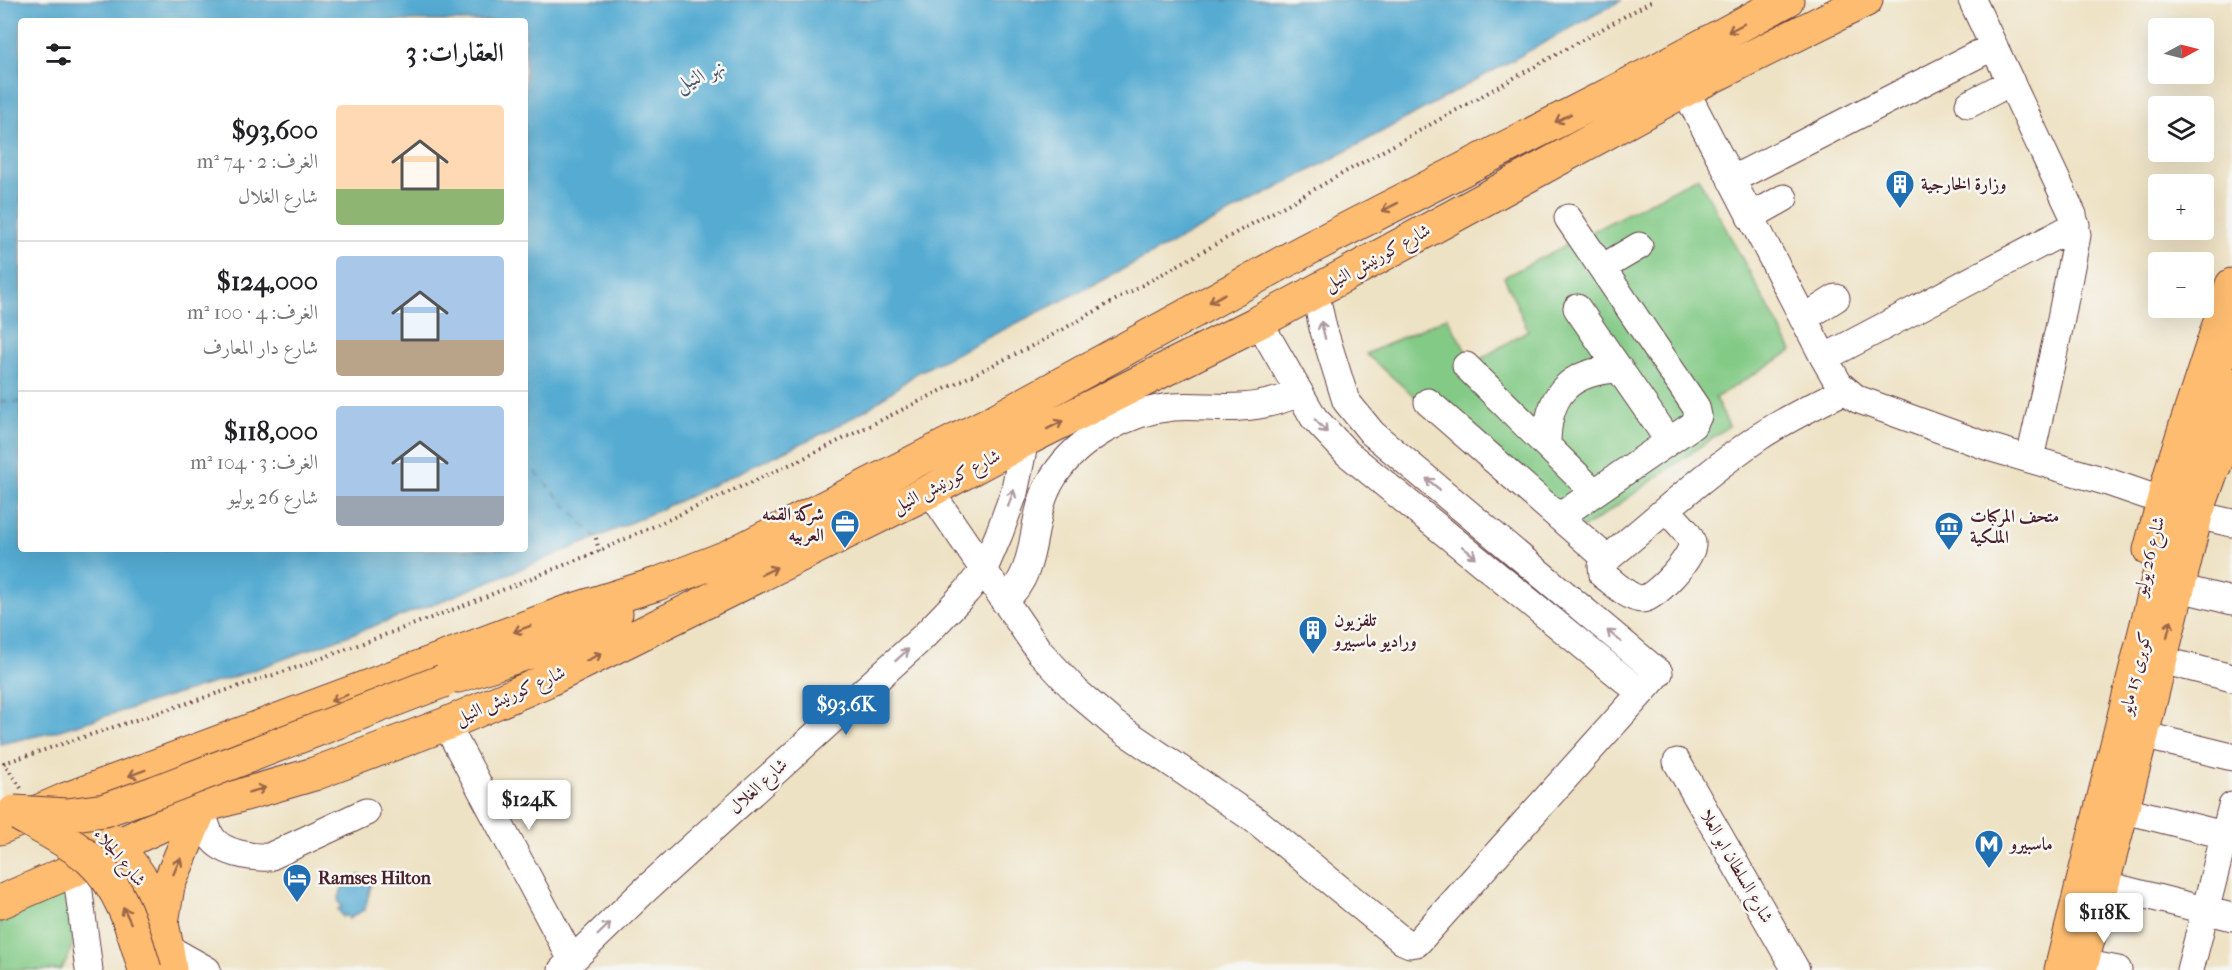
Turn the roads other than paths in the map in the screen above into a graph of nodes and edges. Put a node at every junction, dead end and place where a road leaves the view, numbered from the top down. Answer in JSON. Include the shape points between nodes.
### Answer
{"nodes":[{"id":1,"x":1787,"y":0,"type":"edge"},
{"id":2,"x":1866,"y":0,"type":"edge"},
{"id":3,"x":1972,"y":0,"type":"edge"},
{"id":4,"x":1994,"y":46,"type":"junction"},
{"id":5,"x":2011,"y":82,"type":"junction"},
{"id":6,"x":1685,"y":90,"type":"junction"},
{"id":7,"x":1969,"y":104,"type":"dead end"},
{"id":8,"x":1731,"y":180,"type":"junction"},
{"id":9,"x":1784,"y":198,"type":"dead end"},
{"id":10,"x":1750,"y":217,"type":"junction"},
{"id":11,"x":1569,"y":218,"type":"dead end"},
{"id":12,"x":2076,"y":225,"type":"junction"},
{"id":13,"x":1639,"y":246,"type":"dead end"},
{"id":14,"x":1602,"y":268,"type":"junction"},
{"id":15,"x":2232,"y":285,"type":"edge"},
{"id":16,"x":1316,"y":291,"type":"junction"},
{"id":17,"x":1836,"y":298,"type":"dead end"},
{"id":18,"x":1578,"y":308,"type":"dead end"},
{"id":19,"x":1803,"y":319,"type":"junction"},
{"id":20,"x":1258,"y":322,"type":"junction"},
{"id":21,"x":2232,"y":336,"type":"edge"},
{"id":22,"x":1824,"y":358,"type":"junction"},
{"id":23,"x":1466,"y":366,"type":"dead end"},
{"id":24,"x":1619,"y":369,"type":"junction"},
{"id":25,"x":2232,"y":384,"type":"edge"},
{"id":26,"x":1845,"y":390,"type":"junction"},
{"id":27,"x":1299,"y":393,"type":"junction"},
{"id":28,"x":1428,"y":402,"type":"dead end"},
{"id":29,"x":2195,"y":402,"type":"junction"},
{"id":30,"x":2232,"y":405,"type":"edge"},
{"id":31,"x":2232,"y":428,"type":"edge"},
{"id":32,"x":1025,"y":440,"type":"junction"},
{"id":33,"x":1670,"y":441,"type":"junction"},
{"id":34,"x":1547,"y":445,"type":"junction"},
{"id":35,"x":2030,"y":458,"type":"junction"},
{"id":36,"x":2211,"y":473,"type":"junction"},
{"id":37,"x":930,"y":491,"type":"junction"},
{"id":38,"x":1594,"y":492,"type":"junction"},
{"id":39,"x":2163,"y":501,"type":"junction"},
{"id":40,"x":1667,"y":510,"type":"junction"},
{"id":41,"x":2196,"y":515,"type":"junction"},
{"id":42,"x":1559,"y":517,"type":"junction"},
{"id":43,"x":2232,"y":523,"type":"edge"},
{"id":44,"x":1607,"y":559,"type":"junction"},
{"id":45,"x":984,"y":569,"type":"junction"},
{"id":46,"x":657,"y":584,"type":"junction"},
{"id":47,"x":2179,"y":588,"type":"junction"},
{"id":48,"x":1004,"y":601,"type":"junction"},
{"id":49,"x":2232,"y":601,"type":"edge"},
{"id":50,"x":2161,"y":660,"type":"junction"},
{"id":51,"x":2232,"y":678,"type":"edge"},
{"id":52,"x":1641,"y":693,"type":"junction"},
{"id":53,"x":446,"y":724,"type":"junction"},
{"id":54,"x":2142,"y":735,"type":"junction"},
{"id":55,"x":194,"y":752,"type":"junction"},
{"id":56,"x":2232,"y":758,"type":"edge"},
{"id":57,"x":1677,"y":762,"type":"dead end"},
{"id":58,"x":67,"y":799,"type":"junction"},
{"id":59,"x":210,"y":804,"type":"junction"},
{"id":60,"x":2232,"y":806,"type":"edge"},
{"id":61,"x":2121,"y":809,"type":"junction"},
{"id":62,"x":366,"y":812,"type":"dead end"},
{"id":63,"x":13,"y":814,"type":"edge"},
{"id":64,"x":2228,"y":836,"type":"edge"},
{"id":65,"x":116,"y":846,"type":"junction"},
{"id":66,"x":76,"y":869,"type":"junction"},
{"id":67,"x":2102,"y":884,"type":"junction"},
{"id":68,"x":0,"y":903,"type":"edge"},
{"id":69,"x":2205,"y":910,"type":"junction"},
{"id":70,"x":2232,"y":917,"type":"edge"},
{"id":71,"x":161,"y":952,"type":"edge"},
{"id":72,"x":567,"y":965,"type":"edge"},
{"id":73,"x":2074,"y":968,"type":"edge"},
{"id":74,"x":89,"y":970,"type":"edge"},
{"id":75,"x":207,"y":970,"type":"edge"},
{"id":76,"x":1796,"y":970,"type":"edge"},
{"id":77,"x":2046,"y":970,"type":"edge"},
{"id":78,"x":2118,"y":970,"type":"edge"},
{"id":79,"x":2190,"y":970,"type":"edge"}],
"edges":[{"from":1,"to":46,"type":"main road","name":"شارع كورنيش النيل","one_way":true,"via":[[1302,252],[992,422],[727,557]]},
{"from":2,"to":6,"type":"main road","name":"شارع كورنيش النيل"},
{"from":3,"to":4,"type":"street"},
{"from":4,"to":5,"type":"street"},
{"from":4,"to":8,"type":"street"},
{"from":5,"to":7,"type":"street"},
{"from":5,"to":12,"type":"street"},
{"from":6,"to":8,"type":"street"},
{"from":6,"to":16,"type":"main road","name":"شارع كورنيش النيل"},
{"from":8,"to":10,"type":"street"},
{"from":9,"to":10,"type":"street"},
{"from":10,"to":19,"type":"street"},
{"from":11,"to":14,"type":"street"},
{"from":12,"to":22,"type":"street"},
{"from":12,"to":35,"type":"street","via":[[2065,302]]},
{"from":13,"to":14,"type":"street"},
{"from":14,"to":33,"type":"street","via":[[1698,411],[1694,425]]},
{"from":15,"to":29,"type":"main road","name":"شارع 26 يوليو"},
{"from":16,"to":20,"type":"main road","name":"شارع كورنيش النيل"},
{"from":52,"to":16,"type":"street","one_way":true,"via":[[1659,673],[1372,433],[1346,401]]},
{"from":17,"to":19,"type":"street"},
{"from":18,"to":24,"type":"street"},
{"from":19,"to":22,"type":"street"},
{"from":20,"to":27,"type":"street"},
{"from":32,"to":20,"type":"main road","name":"شارع كورنيش النيل","one_way":true},
{"from":21,"to":29,"type":"main road"},
{"from":22,"to":26,"type":"street"},
{"from":23,"to":34,"type":"street"},
{"from":24,"to":33,"type":"street"},
{"from":24,"to":34,"type":"street","via":[[1598,370],[1577,378],[1564,389],[1547,424]]},
{"from":25,"to":73,"type":"main road","name":"كوبرى 15 مايو","via":[[2193,463],[2169,535]]},
{"from":26,"to":35,"type":"street","via":[[1857,399]]},
{"from":26,"to":40,"type":"street","via":[[1761,436]]},
{"from":27,"to":48,"type":"street","via":[[1241,408],[1171,407],[1111,424],[1054,475],[1041,500],[1024,578]]},
{"from":27,"to":52,"type":"street","one_way":true,"via":[[1314,418],[1347,453]]},
{"from":28,"to":42,"type":"street"},
{"from":29,"to":39,"type":"main road","name":"شارع 26 يوليو"},
{"from":30,"to":36,"type":"main road"},
{"from":31,"to":36,"type":"main road","name":"شارع 26 يوليو"},
{"from":32,"to":37,"type":"main road","name":"شارع كورنيش النيل"},
{"from":45,"to":32,"type":"street","name":"شارع الغلال","one_way":true,"via":[[1014,493]]},
{"from":33,"to":38,"type":"street"},
{"from":34,"to":38,"type":"street"},
{"from":35,"to":39,"type":"street"},
{"from":36,"to":41,"type":"main road","name":"شارع 26 يوليو"},
{"from":37,"to":45,"type":"street"},
{"from":53,"to":37,"type":"main road","name":"شارع كورنيش النيل","one_way":true,"via":[[546,681]]},
{"from":38,"to":42,"type":"street"},
{"from":39,"to":77,"type":"main road","name":"شارع 26 يوليو"},
{"from":40,"to":44,"type":"street"},
{"from":40,"to":44,"type":"street","via":[[1693,546],[1690,555],[1653,595],[1633,597],[1603,575],[1602,566]]},
{"from":41,"to":43,"type":"street"},
{"from":41,"to":47,"type":"main road","name":"شارع 26 يوليو"},
{"from":42,"to":44,"type":"street"},
{"from":45,"to":48,"type":"street"},
{"from":72,"to":45,"type":"street","name":"شارع الغلال","one_way":true,"via":[[923,637]]},
{"from":46,"to":55,"type":"main road","name":"شارع كورنيش النيل","one_way":true,"via":[[564,613]]},
{"from":46,"to":63,"type":"main road","bridge":true,"via":[[618,612],[563,641],[443,681],[156,792],[105,810],[68,815]]},
{"from":47,"to":49,"type":"street"},
{"from":50,"to":47,"type":"main road","name":"شارع 26 يوليو","one_way":true},
{"from":48,"to":52,"type":"street","via":[[1039,651],[1114,724],[1258,822],[1410,944],[1422,939]]},
{"from":50,"to":51,"type":"street"},
{"from":50,"to":54,"type":"main road","name":"شارع 26 يوليو"},
{"from":59,"to":53,"type":"main road","name":"شارع كورنيش النيل","one_way":true,"via":[[314,774]]},
{"from":53,"to":72,"type":"street"},
{"from":54,"to":56,"type":"street"},
{"from":54,"to":61,"type":"main road","name":"شارع 26 يوليو"},
{"from":55,"to":58,"type":"main road","name":"شارع كورنيش النيل","one_way":true},
{"from":55,"to":59,"type":"main road","via":[[177,769],[180,780]]},
{"from":57,"to":76,"type":"street","name":"شارع السلطان ابو العلا"},
{"from":58,"to":63,"type":"main road","name":"شارع كورنيش النيل"},
{"from":58,"to":65,"type":"main road","name":"شارع الجلاء"},
{"from":59,"to":62,"type":"street","via":[[212,838],[220,846],[256,858],[269,857]]},
{"from":59,"to":65,"type":"main road","name":"شارع كورنيش النيل"},
{"from":71,"to":59,"type":"main road","name":"شارع الجلاء","one_way":true,"via":[[168,886]]},
{"from":60,"to":64,"type":"street"},
{"from":61,"to":64,"type":"street"},
{"from":61,"to":67,"type":"main road","name":"شارع 26 يوليو"},
{"from":71,"to":63,"type":"main road","one_way":true,"bridge":true,"via":[[130,921],[111,882],[90,859]]},
{"from":64,"to":69,"type":"street"},
{"from":65,"to":66,"type":"main road","name":"شارع كورنيش النيل"},
{"from":65,"to":71,"type":"main road","name":"شارع الجلاء","via":[[145,884]]},
{"from":66,"to":68,"type":"main road","name":"شارع كورنيش النيل"},
{"from":66,"to":74,"type":"street"},
{"from":67,"to":69,"type":"street"},
{"from":67,"to":73,"type":"main road","name":"شارع 26 يوليو"},
{"from":69,"to":70,"type":"street"},
{"from":69,"to":79,"type":"street"},
{"from":71,"to":75,"type":"street"},
{"from":73,"to":78,"type":"street"}]}
